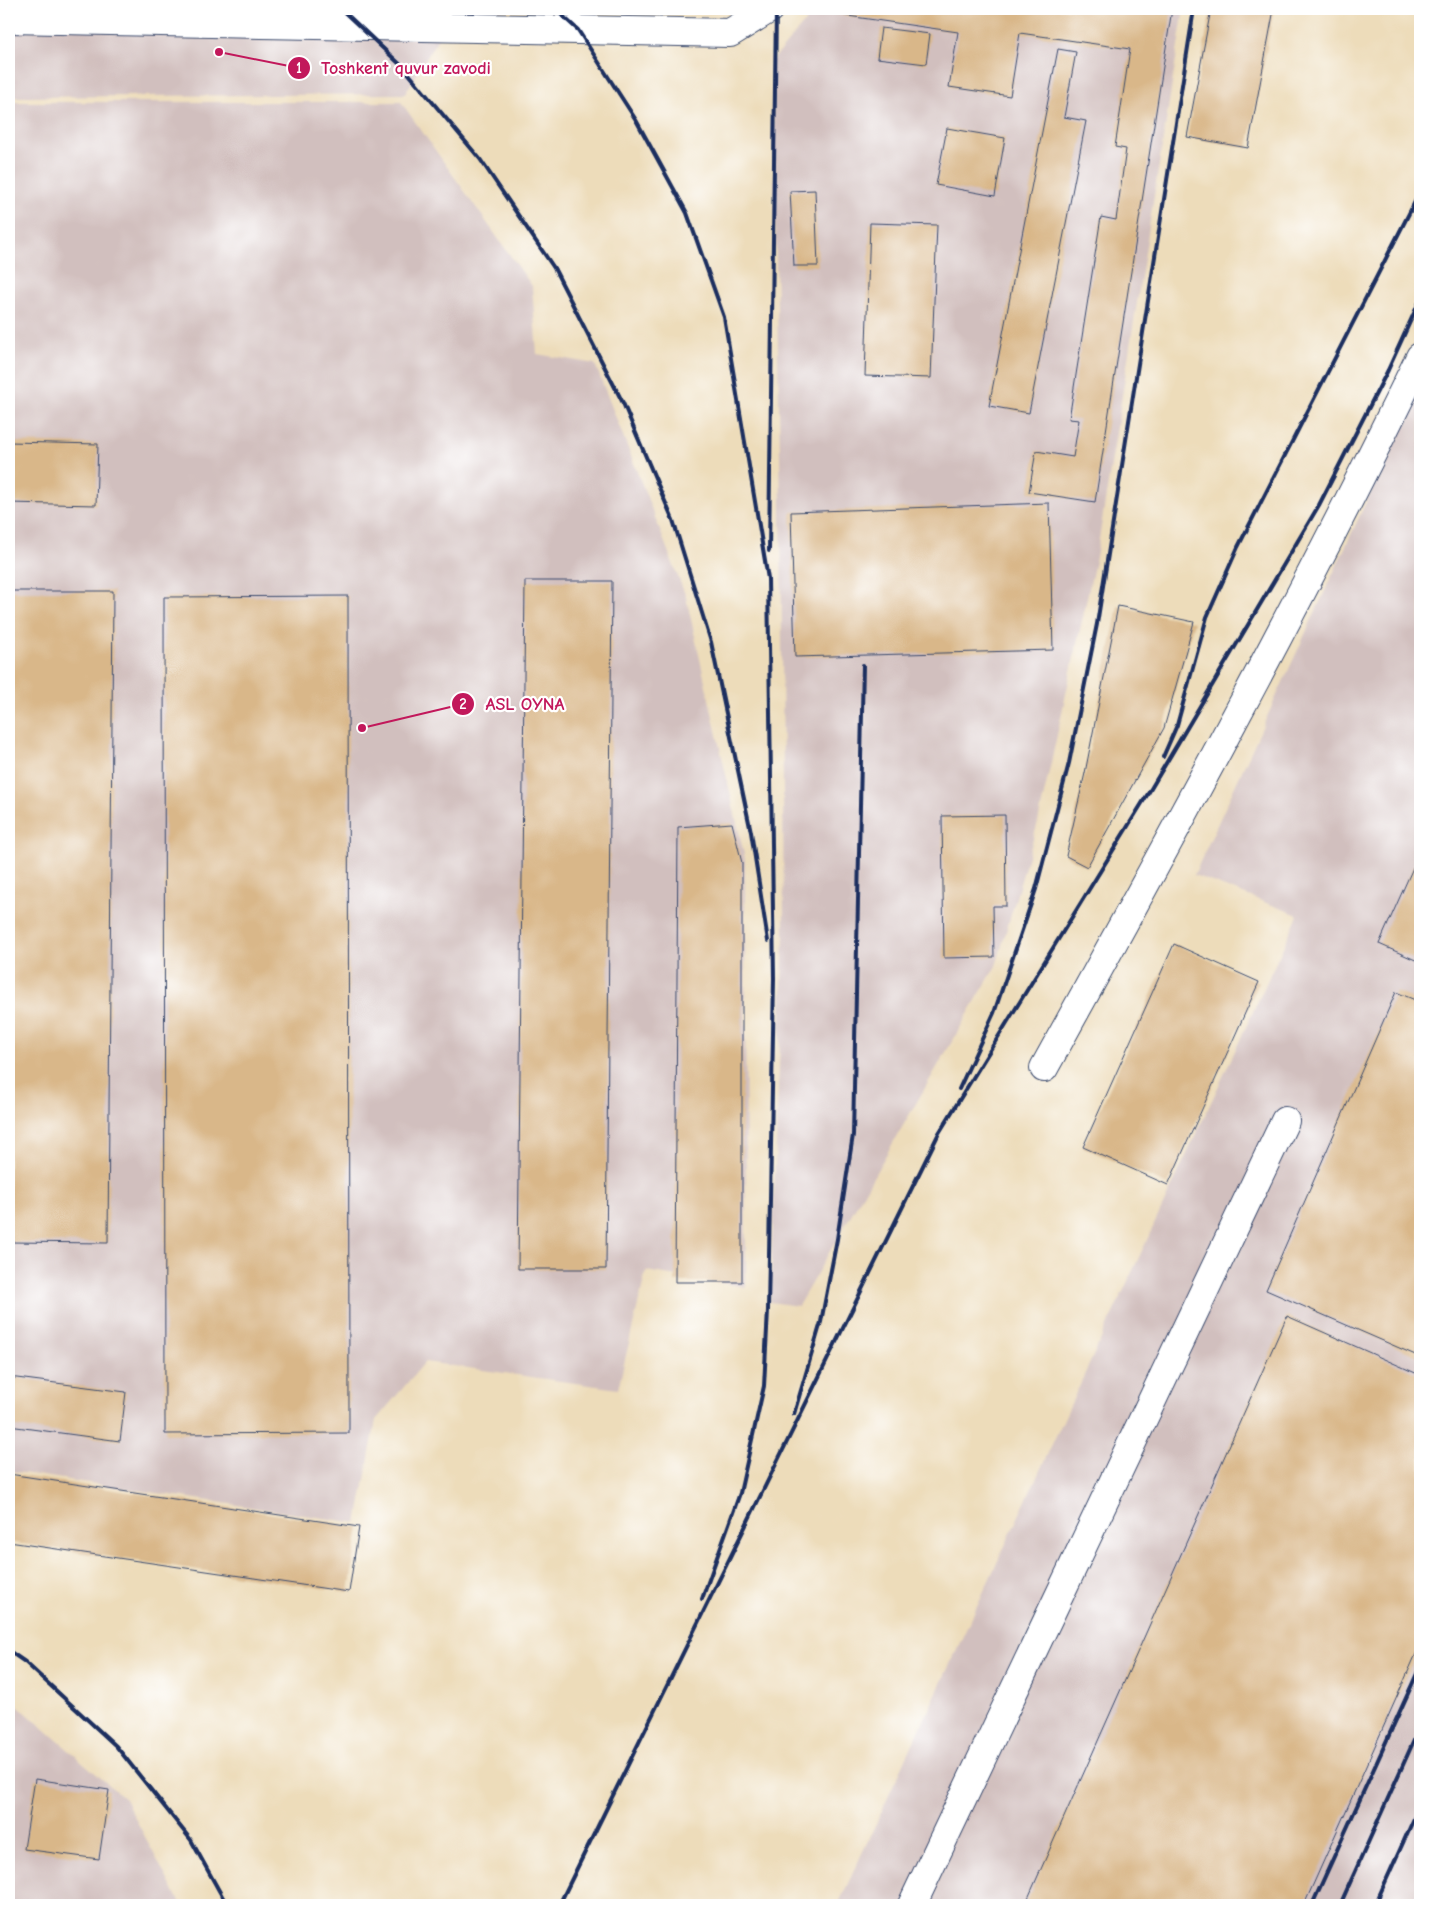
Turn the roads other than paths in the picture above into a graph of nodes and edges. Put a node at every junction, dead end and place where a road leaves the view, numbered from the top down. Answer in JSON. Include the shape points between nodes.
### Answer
{"nodes":[{"id":1,"x":769,"y":9,"type":"edge"},
{"id":2,"x":9,"y":19,"type":"edge"},
{"id":3,"x":1420,"y":357,"type":"edge"},
{"id":4,"x":1044,"y":1068,"type":"dead end"},
{"id":5,"x":1286,"y":1121,"type":"dead end"},
{"id":6,"x":912,"y":1905,"type":"edge"}],
"edges":[{"from":1,"to":2,"type":"lane","via":[[730,33]]},
{"from":3,"to":4,"type":"lane","via":[[1378,445],[1200,786]]},
{"from":5,"to":6,"type":"lane"}]}
